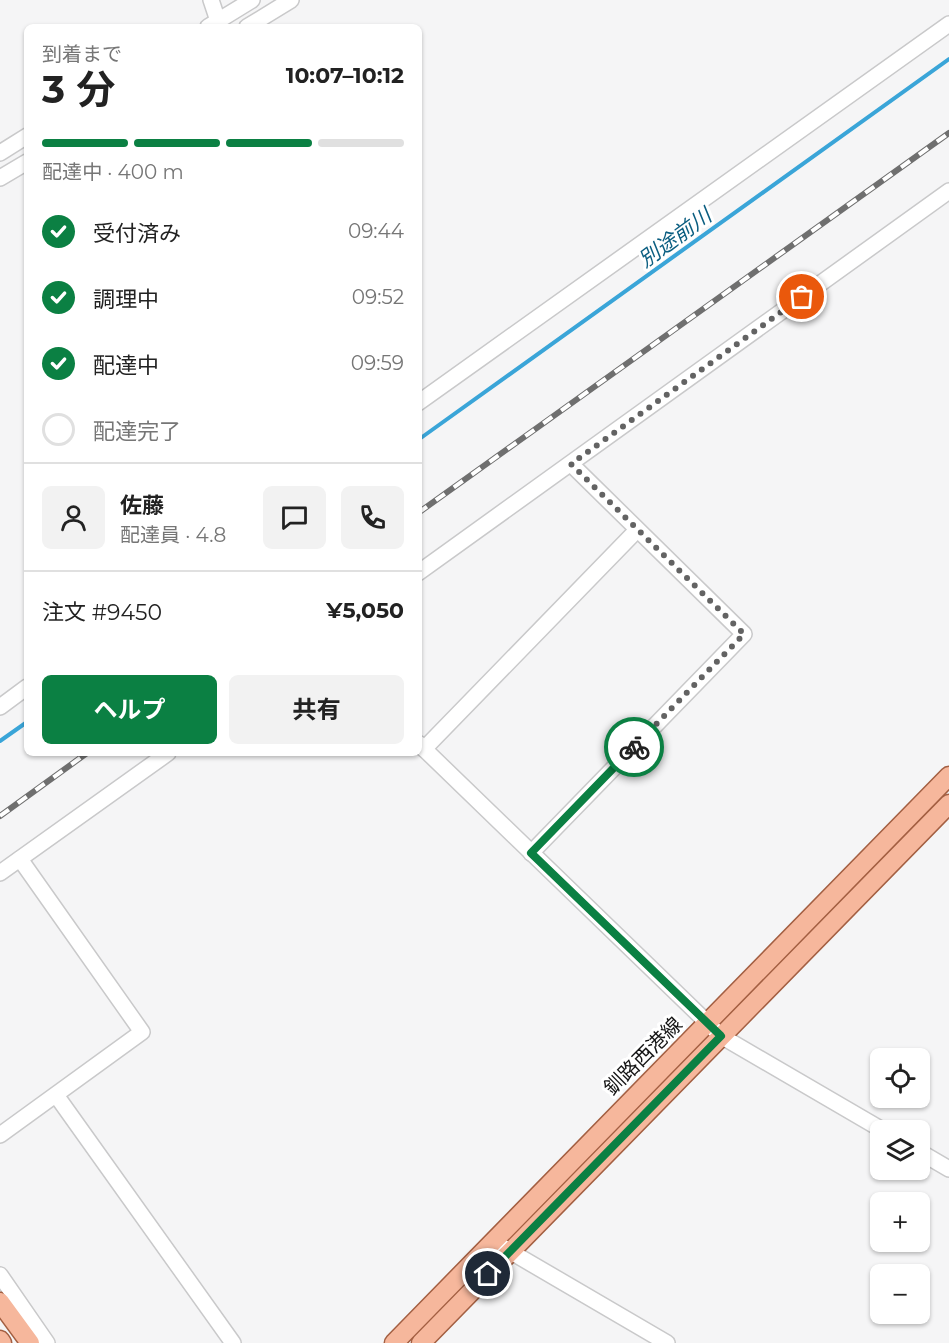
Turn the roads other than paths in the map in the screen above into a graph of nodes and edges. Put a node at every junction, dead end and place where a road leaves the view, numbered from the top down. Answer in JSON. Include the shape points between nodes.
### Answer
{"nodes":[{"id":1,"x":211,"y":0,"type":"edge"},
{"id":2,"x":252,"y":0,"type":"edge"},
{"id":3,"x":291,"y":0,"type":"edge"},
{"id":4,"x":215,"y":24,"type":"edge"},
{"id":5,"x":216,"y":24,"type":"edge"},
{"id":6,"x":252,"y":24,"type":"edge"},
{"id":7,"x":949,"y":24,"type":"edge"},
{"id":8,"x":23,"y":139,"type":"edge"},
{"id":9,"x":0,"y":153,"type":"edge"},
{"id":10,"x":24,"y":164,"type":"edge"},
{"id":11,"x":0,"y":178,"type":"edge"},
{"id":12,"x":949,"y":191,"type":"edge"},
{"id":13,"x":422,"y":400,"type":"edge"},
{"id":14,"x":571,"y":464,"type":"junction"},
{"id":15,"x":637,"y":530,"type":"junction"},
{"id":16,"x":422,"y":570,"type":"edge"},
{"id":17,"x":24,"y":689,"type":"edge"},
{"id":18,"x":0,"y":707,"type":"edge"},
{"id":19,"x":422,"y":745,"type":"edge"},
{"id":20,"x":422,"y":747,"type":"edge"},
{"id":21,"x":164,"y":756,"type":"edge"},
{"id":22,"x":949,"y":776,"type":"edge"},
{"id":23,"x":949,"y":804,"type":"edge"},
{"id":24,"x":531,"y":853,"type":"junction"},
{"id":25,"x":20,"y":859,"type":"junction"},
{"id":26,"x":0,"y":873,"type":"edge"},
{"id":27,"x":714,"y":1030,"type":"junction"},
{"id":28,"x":56,"y":1095,"type":"junction"},
{"id":29,"x":870,"y":1123,"type":"edge"},
{"id":30,"x":0,"y":1135,"type":"edge"},
{"id":31,"x":930,"y":1158,"type":"edge"},
{"id":32,"x":949,"y":1169,"type":"edge"},
{"id":33,"x":494,"y":1241,"type":"junction"},
{"id":34,"x":509,"y":1251,"type":"junction"},
{"id":35,"x":0,"y":1275,"type":"edge"},
{"id":36,"x":0,"y":1302,"type":"edge"},
{"id":37,"x":30,"y":1343,"type":"edge"},
{"id":38,"x":47,"y":1343,"type":"edge"},
{"id":39,"x":233,"y":1343,"type":"edge"},
{"id":40,"x":394,"y":1343,"type":"edge"},
{"id":41,"x":421,"y":1343,"type":"edge"},
{"id":42,"x":667,"y":1343,"type":"edge"}],
"edges":[{"from":1,"to":4,"type":"street"},
{"from":2,"to":5,"type":"street"},
{"from":3,"to":6,"type":"street"},
{"from":7,"to":13,"type":"street"},
{"from":8,"to":9,"type":"street"},
{"from":10,"to":11,"type":"street"},
{"from":12,"to":14,"type":"street"},
{"from":14,"to":15,"type":"street"},
{"from":14,"to":16,"type":"street"},
{"from":15,"to":19,"type":"street"},
{"from":15,"to":24,"type":"street","via":[[744,634]]},
{"from":17,"to":18,"type":"street"},
{"from":20,"to":24,"type":"street"},
{"from":21,"to":25,"type":"street"},
{"from":22,"to":27,"type":"main road","name":"釧路西港線"},
{"from":23,"to":27,"type":"main road","name":"釧路西港線"},
{"from":24,"to":27,"type":"street"},
{"from":25,"to":26,"type":"street"},
{"from":25,"to":28,"type":"street","via":[[142,1032]]},
{"from":27,"to":29,"type":"street"},
{"from":27,"to":33,"type":"main road","name":"釧路西港線"},
{"from":27,"to":34,"type":"main road","name":"釧路西港線"},
{"from":28,"to":30,"type":"street"},
{"from":28,"to":39,"type":"street"},
{"from":31,"to":32,"type":"street"},
{"from":33,"to":34,"type":"street"},
{"from":33,"to":40,"type":"main road","name":"釧路西港線"},
{"from":34,"to":41,"type":"main road","name":"釧路西港線"},
{"from":34,"to":42,"type":"street"},
{"from":35,"to":38,"type":"street"},
{"from":36,"to":37,"type":"main road"}]}
